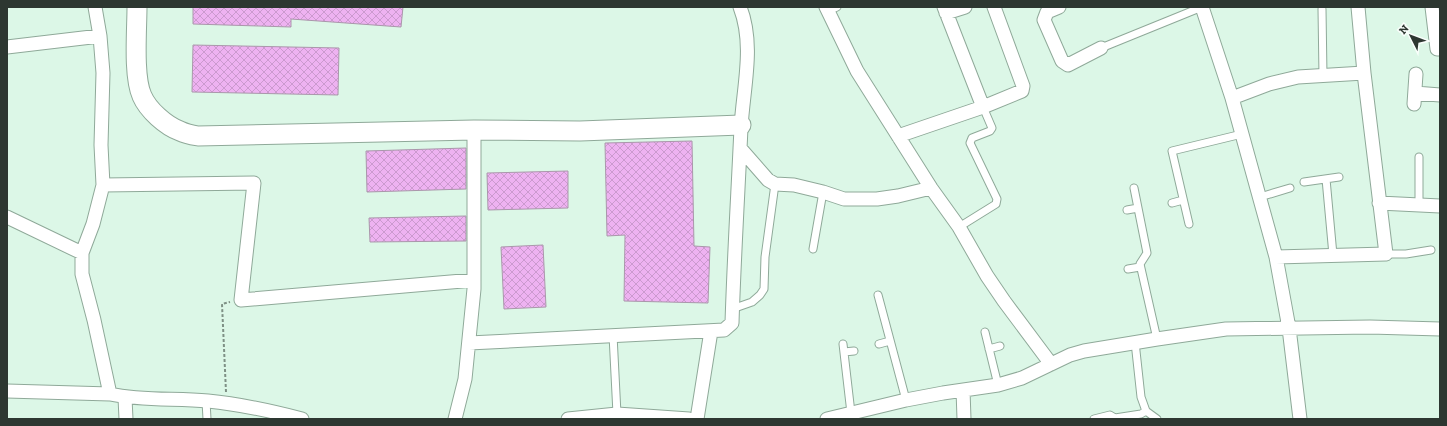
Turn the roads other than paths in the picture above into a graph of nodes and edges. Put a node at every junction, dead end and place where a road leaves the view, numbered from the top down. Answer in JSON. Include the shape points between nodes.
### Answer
{"nodes":[{"id":1,"x":95,"y":7,"type":"edge"},
{"id":2,"x":137,"y":7,"type":"edge"},
{"id":3,"x":740,"y":7,"type":"edge"},
{"id":4,"x":965,"y":7,"type":"edge"},
{"id":5,"x":994,"y":7,"type":"edge"},
{"id":6,"x":1059,"y":7,"type":"edge"},
{"id":7,"x":1202,"y":7,"type":"edge"},
{"id":8,"x":1358,"y":7,"type":"edge"},
{"id":9,"x":1432,"y":7,"type":"edge"},
{"id":10,"x":830,"y":8,"type":"edge"},
{"id":11,"x":1322,"y":9,"type":"dead end"},
{"id":12,"x":945,"y":10,"type":"edge"},
{"id":13,"x":100,"y":36,"type":"junction"},
{"id":14,"x":7,"y":47,"type":"edge"},
{"id":15,"x":1101,"y":48,"type":"joint"},
{"id":16,"x":1440,"y":49,"type":"edge"},
{"id":17,"x":1364,"y":73,"type":"junction"},
{"id":18,"x":1416,"y":74,"type":"dead end"},
{"id":19,"x":1323,"y":76,"type":"junction"},
{"id":20,"x":1440,"y":95,"type":"edge"},
{"id":21,"x":1232,"y":98,"type":"junction"},
{"id":22,"x":983,"y":106,"type":"junction"},
{"id":23,"x":741,"y":125,"type":"junction"},
{"id":24,"x":474,"y":130,"type":"junction"},
{"id":25,"x":1242,"y":134,"type":"junction"},
{"id":26,"x":898,"y":136,"type":"junction"},
{"id":27,"x":740,"y":148,"type":"junction"},
{"id":28,"x":1419,"y":157,"type":"dead end"},
{"id":29,"x":1339,"y":177,"type":"dead end"},
{"id":30,"x":1326,"y":179,"type":"junction"},
{"id":31,"x":1304,"y":182,"type":"dead end"},
{"id":32,"x":775,"y":184,"type":"junction"},
{"id":33,"x":103,"y":185,"type":"junction"},
{"id":34,"x":931,"y":188,"type":"junction"},
{"id":35,"x":1134,"y":188,"type":"dead end"},
{"id":36,"x":1290,"y":188,"type":"dead end"},
{"id":37,"x":823,"y":192,"type":"junction"},
{"id":38,"x":1260,"y":197,"type":"junction"},
{"id":39,"x":1183,"y":200,"type":"junction"},
{"id":40,"x":1172,"y":203,"type":"dead end"},
{"id":41,"x":1379,"y":203,"type":"junction"},
{"id":42,"x":1419,"y":205,"type":"junction"},
{"id":43,"x":1440,"y":206,"type":"edge"},
{"id":44,"x":1138,"y":208,"type":"junction"},
{"id":45,"x":1127,"y":210,"type":"dead end"},
{"id":46,"x":7,"y":217,"type":"edge"},
{"id":47,"x":1188,"y":224,"type":"dead end"},
{"id":48,"x":959,"y":227,"type":"junction"},
{"id":49,"x":813,"y":249,"type":"dead end"},
{"id":50,"x":1431,"y":250,"type":"dead end"},
{"id":51,"x":82,"y":253,"type":"junction"},
{"id":52,"x":1386,"y":254,"type":"junction"},
{"id":53,"x":1333,"y":255,"type":"junction"},
{"id":54,"x":1276,"y":257,"type":"junction"},
{"id":55,"x":1140,"y":267,"type":"junction"},
{"id":56,"x":1128,"y":269,"type":"dead end"},
{"id":57,"x":474,"y":280,"type":"junction"},
{"id":58,"x":878,"y":295,"type":"dead end"},
{"id":59,"x":732,"y":309,"type":"junction"},
{"id":60,"x":1289,"y":328,"type":"junction"},
{"id":61,"x":1440,"y":329,"type":"edge"},
{"id":62,"x":711,"y":331,"type":"junction"},
{"id":63,"x":985,"y":332,"type":"dead end"},
{"id":64,"x":613,"y":335,"type":"junction"},
{"id":65,"x":1156,"y":339,"type":"junction"},
{"id":66,"x":890,"y":341,"type":"junction"},
{"id":67,"x":468,"y":342,"type":"junction"},
{"id":68,"x":1135,"y":342,"type":"junction"},
{"id":69,"x":843,"y":344,"type":"dead end"},
{"id":70,"x":879,"y":344,"type":"dead end"},
{"id":71,"x":1000,"y":346,"type":"dead end"},
{"id":72,"x":989,"y":349,"type":"junction"},
{"id":73,"x":854,"y":351,"type":"dead end"},
{"id":74,"x":844,"y":352,"type":"junction"},
{"id":75,"x":1050,"y":364,"type":"junction"},
{"id":76,"x":998,"y":385,"type":"junction"},
{"id":77,"x":963,"y":390,"type":"junction"},
{"id":78,"x":7,"y":391,"type":"edge"},
{"id":79,"x":110,"y":394,"type":"junction"},
{"id":80,"x":125,"y":398,"type":"junction"},
{"id":81,"x":906,"y":400,"type":"junction"},
{"id":82,"x":206,"y":401,"type":"junction"},
{"id":83,"x":1146,"y":410,"type":"junction"},
{"id":84,"x":257,"y":413,"type":"edge"},
{"id":85,"x":851,"y":413,"type":"junction"},
{"id":86,"x":617,"y":416,"type":"edge"},
{"id":87,"x":296,"y":418,"type":"edge"},
{"id":88,"x":126,"y":419,"type":"edge"},
{"id":89,"x":208,"y":419,"type":"edge"},
{"id":90,"x":455,"y":419,"type":"edge"},
{"id":91,"x":568,"y":419,"type":"edge"},
{"id":92,"x":690,"y":419,"type":"edge"},
{"id":93,"x":697,"y":419,"type":"edge"},
{"id":94,"x":828,"y":419,"type":"edge"},
{"id":95,"x":964,"y":419,"type":"edge"},
{"id":96,"x":1094,"y":419,"type":"edge"},
{"id":97,"x":1156,"y":419,"type":"edge"},
{"id":98,"x":1300,"y":419,"type":"edge"}],
"edges":[{"from":1,"to":13,"type":"street"},
{"from":2,"to":24,"type":"street","via":[[136,71],[142,96],[163,122],[179,131],[198,136]]},
{"from":3,"to":23,"type":"street","via":[[745,19],[747,59]]},
{"from":4,"to":12,"type":"street"},
{"from":5,"to":22,"type":"street","via":[[1023,86],[1022,92]]},
{"from":6,"to":15,"type":"street","via":[[1046,12],[1044,20],[1062,61],[1068,64]]},
{"from":7,"to":15,"type":"lane"},
{"from":7,"to":21,"type":"street"},
{"from":8,"to":17,"type":"street"},
{"from":9,"to":16,"type":"street","via":[[1437,49]]},
{"from":10,"to":26,"type":"street","via":[[857,71]]},
{"from":11,"to":19,"type":"lane"},
{"from":12,"to":22,"type":"street"},
{"from":13,"to":14,"type":"street"},
{"from":13,"to":33,"type":"street","via":[[103,73]]},
{"from":17,"to":19,"type":"street"},
{"from":17,"to":41,"type":"street"},
{"from":18,"to":20,"type":"street","via":[[1414,98]]},
{"from":19,"to":21,"type":"street","via":[[1298,77],[1269,84]]},
{"from":21,"to":25,"type":"street"},
{"from":22,"to":26,"type":"street"},
{"from":22,"to":48,"type":"lane","via":[[992,128],[972,138],[970,143],[997,199],[996,204]]},
{"from":23,"to":24,"type":"street","via":[[580,131]]},
{"from":23,"to":27,"type":"street"},
{"from":24,"to":57,"type":"street"},
{"from":25,"to":38,"type":"street"},
{"from":25,"to":39,"type":"lane","via":[[1172,152]]},
{"from":26,"to":34,"type":"street"},
{"from":27,"to":32,"type":"street","via":[[768,180]]},
{"from":27,"to":59,"type":"street"},
{"from":28,"to":42,"type":"lane"},
{"from":29,"to":30,"type":"lane"},
{"from":30,"to":31,"type":"lane"},
{"from":30,"to":53,"type":"lane"},
{"from":32,"to":37,"type":"street","via":[[794,185]]},
{"from":32,"to":59,"type":"lane","via":[[765,257],[764,289],[752,302]]},
{"from":33,"to":51,"type":"street"},
{"from":33,"to":57,"type":"street","via":[[254,183],[241,300]]},
{"from":34,"to":37,"type":"street","via":[[877,199],[844,199]]},
{"from":34,"to":48,"type":"street"},
{"from":35,"to":44,"type":"lane"},
{"from":36,"to":38,"type":"lane"},
{"from":37,"to":49,"type":"lane"},
{"from":38,"to":54,"type":"street"},
{"from":39,"to":40,"type":"lane"},
{"from":39,"to":47,"type":"lane"},
{"from":41,"to":42,"type":"street"},
{"from":41,"to":52,"type":"street"},
{"from":42,"to":43,"type":"street"},
{"from":44,"to":45,"type":"lane"},
{"from":44,"to":55,"type":"lane","via":[[1147,253]]},
{"from":46,"to":51,"type":"street"},
{"from":48,"to":75,"type":"street","via":[[1000,294]]},
{"from":50,"to":52,"type":"lane"},
{"from":51,"to":79,"type":"street","via":[[82,274]]},
{"from":52,"to":53,"type":"street"},
{"from":53,"to":54,"type":"street"},
{"from":54,"to":60,"type":"street"},
{"from":55,"to":56,"type":"lane"},
{"from":55,"to":65,"type":"lane"},
{"from":57,"to":67,"type":"street"},
{"from":58,"to":66,"type":"lane"},
{"from":59,"to":62,"type":"street","via":[[732,323],[724,330]]},
{"from":60,"to":61,"type":"street"},
{"from":60,"to":65,"type":"street","via":[[1226,329]]},
{"from":60,"to":98,"type":"street"},
{"from":62,"to":64,"type":"street"},
{"from":62,"to":93,"type":"street"},
{"from":63,"to":72,"type":"lane"},
{"from":64,"to":67,"type":"street"},
{"from":64,"to":86,"type":"lane"},
{"from":65,"to":68,"type":"street"},
{"from":66,"to":70,"type":"lane"},
{"from":66,"to":81,"type":"lane"},
{"from":67,"to":90,"type":"street","via":[[465,379]]},
{"from":68,"to":75,"type":"street","via":[[1084,351]]},
{"from":68,"to":83,"type":"lane","via":[[1141,397]]},
{"from":69,"to":74,"type":"lane"},
{"from":71,"to":72,"type":"lane"},
{"from":72,"to":76,"type":"lane"},
{"from":73,"to":74,"type":"lane"},
{"from":74,"to":85,"type":"lane"},
{"from":75,"to":76,"type":"street","via":[[1022,378]]},
{"from":76,"to":77,"type":"street"},
{"from":77,"to":81,"type":"street"},
{"from":77,"to":95,"type":"street"},
{"from":78,"to":79,"type":"street"},
{"from":79,"to":80,"type":"street"},
{"from":80,"to":82,"type":"street"},
{"from":80,"to":88,"type":"street"},
{"from":81,"to":85,"type":"street"},
{"from":82,"to":84,"type":"street","via":[[226,403]]},
{"from":82,"to":89,"type":"lane"},
{"from":83,"to":96,"type":"lane","via":[[1141,414],[1115,418],[1110,415]]},
{"from":83,"to":97,"type":"lane"},
{"from":84,"to":87,"type":"street"},
{"from":85,"to":94,"type":"street"},
{"from":86,"to":91,"type":"street"},
{"from":86,"to":92,"type":"street"}]}
